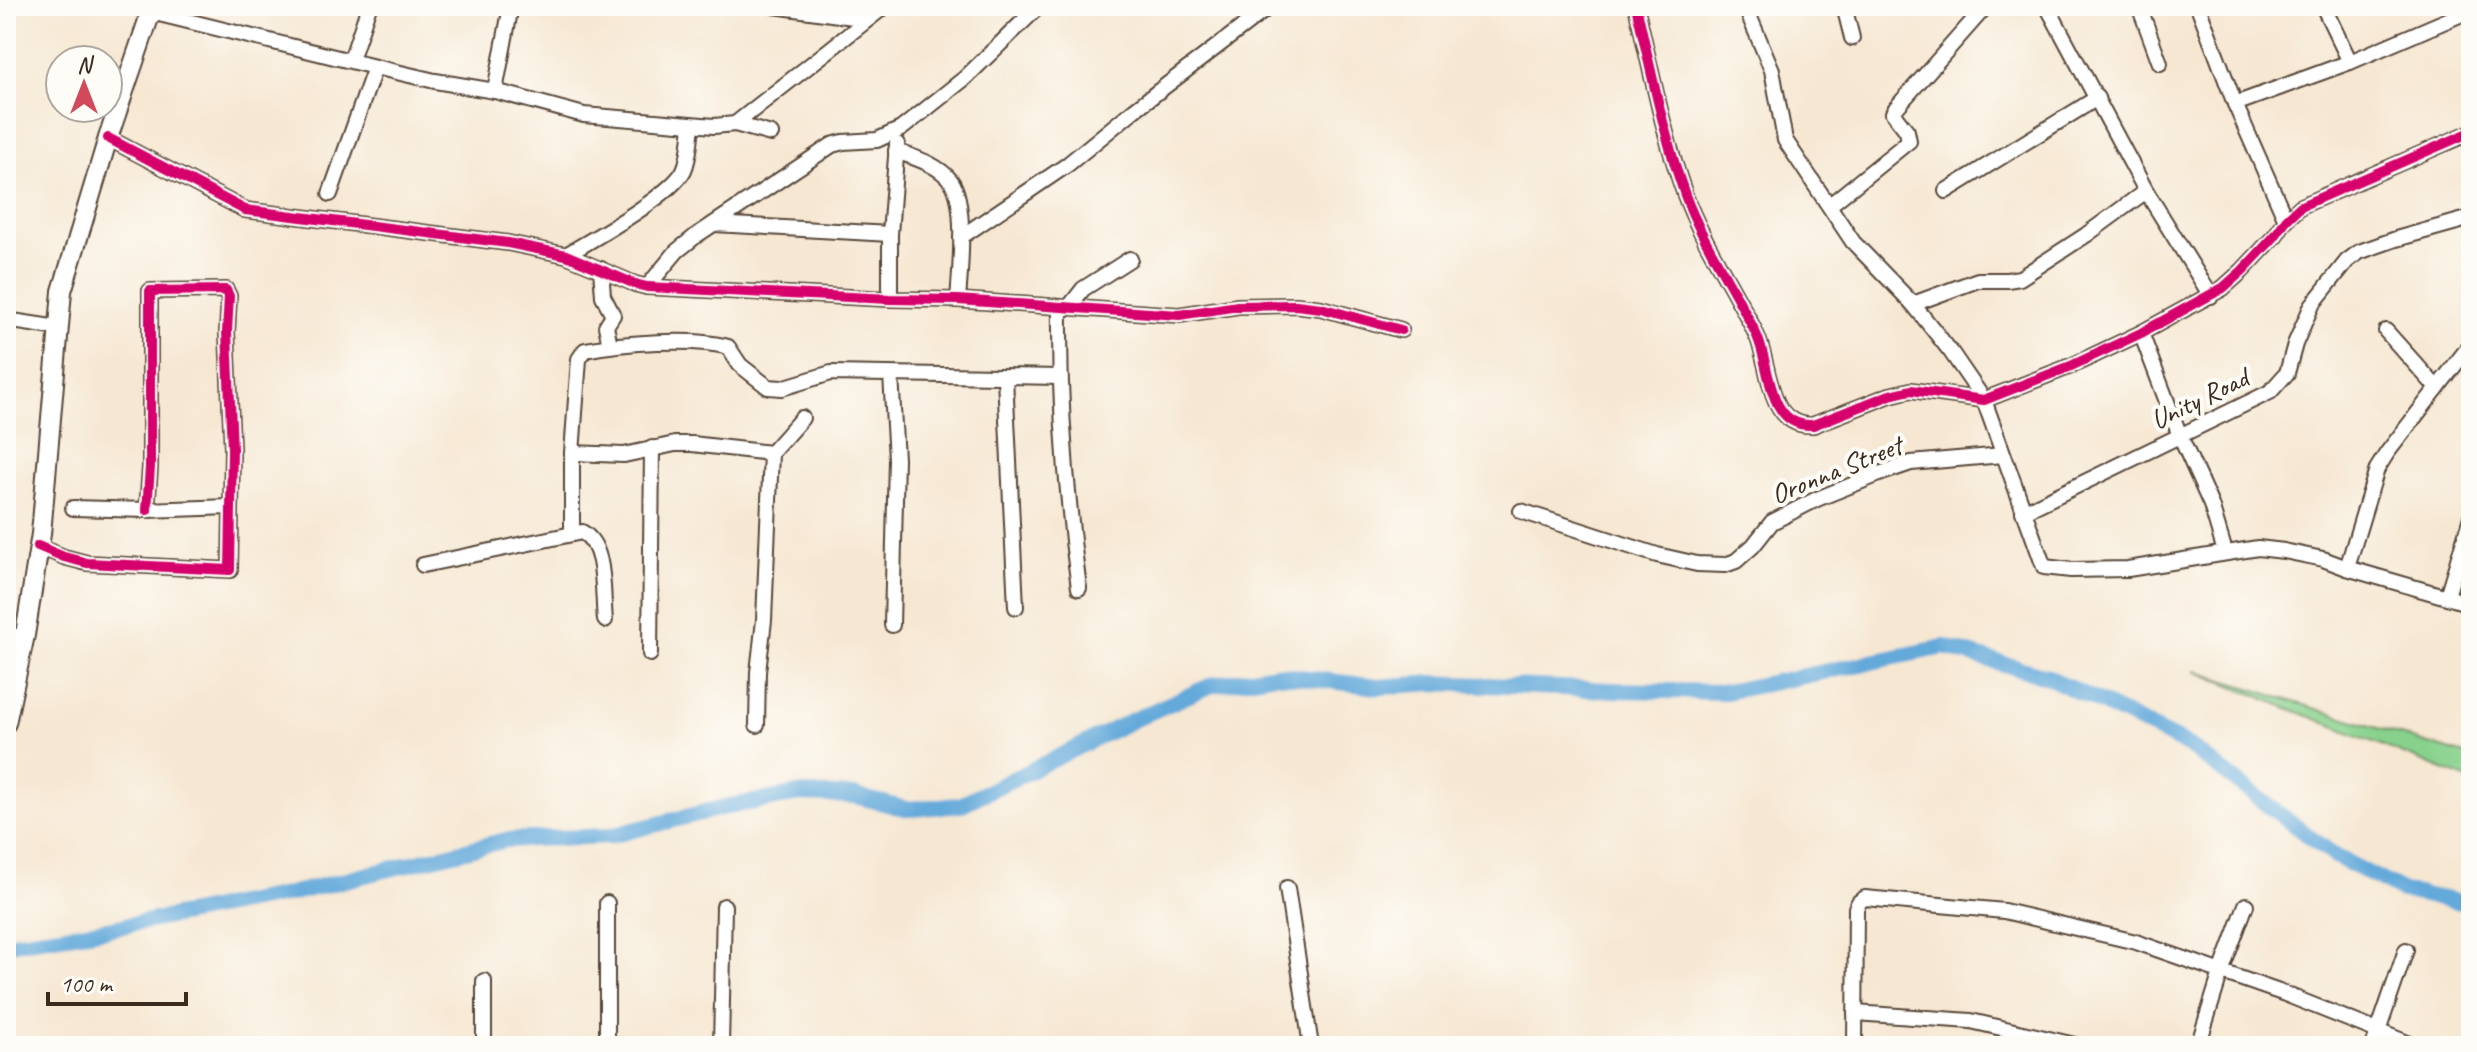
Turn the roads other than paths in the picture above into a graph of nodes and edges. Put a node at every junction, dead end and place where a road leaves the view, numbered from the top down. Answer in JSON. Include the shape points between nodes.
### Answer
{"nodes":[{"id":1,"x":369,"y":6,"type":"edge"},
{"id":2,"x":511,"y":6,"type":"edge"},
{"id":3,"x":774,"y":6,"type":"edge"},
{"id":4,"x":885,"y":6,"type":"edge"},
{"id":5,"x":1039,"y":6,"type":"edge"},
{"id":6,"x":1270,"y":6,"type":"edge"},
{"id":7,"x":1636,"y":6,"type":"edge"},
{"id":8,"x":1745,"y":6,"type":"edge"},
{"id":9,"x":1844,"y":6,"type":"edge"},
{"id":10,"x":1986,"y":6,"type":"edge"},
{"id":11,"x":2047,"y":6,"type":"edge"},
{"id":12,"x":2139,"y":6,"type":"edge"},
{"id":13,"x":2198,"y":6,"type":"edge"},
{"id":14,"x":2323,"y":6,"type":"edge"},
{"id":15,"x":152,"y":9,"type":"edge"},
{"id":16,"x":2471,"y":10,"type":"edge"},
{"id":17,"x":868,"y":19,"type":"junction"},
{"id":18,"x":1852,"y":38,"type":"dead end"},
{"id":19,"x":351,"y":60,"type":"junction"},
{"id":20,"x":2350,"y":62,"type":"junction"},
{"id":21,"x":2160,"y":63,"type":"dead end"},
{"id":22,"x":375,"y":67,"type":"junction"},
{"id":23,"x":495,"y":91,"type":"junction"},
{"id":24,"x":2097,"y":98,"type":"junction"},
{"id":25,"x":2235,"y":104,"type":"junction"},
{"id":26,"x":735,"y":124,"type":"junction"},
{"id":27,"x":692,"y":126,"type":"junction"},
{"id":28,"x":901,"y":129,"type":"junction"},
{"id":29,"x":2471,"y":132,"type":"edge"},
{"id":30,"x":771,"y":134,"type":"dead end"},
{"id":31,"x":108,"y":138,"type":"junction"},
{"id":32,"x":896,"y":151,"type":"junction"},
{"id":33,"x":1946,"y":191,"type":"dead end"},
{"id":34,"x":2146,"y":191,"type":"junction"},
{"id":35,"x":330,"y":194,"type":"dead end"},
{"id":36,"x":1830,"y":205,"type":"junction"},
{"id":37,"x":2471,"y":218,"type":"edge"},
{"id":38,"x":2286,"y":220,"type":"junction"},
{"id":39,"x":714,"y":224,"type":"junction"},
{"id":40,"x":890,"y":234,"type":"junction"},
{"id":41,"x":961,"y":237,"type":"junction"},
{"id":42,"x":566,"y":255,"type":"junction"},
{"id":43,"x":1130,"y":259,"type":"dead end"},
{"id":44,"x":601,"y":269,"type":"junction"},
{"id":45,"x":647,"y":287,"type":"junction"},
{"id":46,"x":2211,"y":296,"type":"junction"},
{"id":47,"x":890,"y":299,"type":"junction"},
{"id":48,"x":958,"y":300,"type":"junction"},
{"id":49,"x":1913,"y":304,"type":"junction"},
{"id":50,"x":1065,"y":307,"type":"junction"},
{"id":51,"x":6,"y":320,"type":"edge"},
{"id":52,"x":58,"y":328,"type":"junction"},
{"id":53,"x":1401,"y":330,"type":"dead end"},
{"id":54,"x":2386,"y":331,"type":"dead end"},
{"id":55,"x":2141,"y":333,"type":"junction"},
{"id":56,"x":2471,"y":344,"type":"edge"},
{"id":57,"x":610,"y":345,"type":"junction"},
{"id":58,"x":891,"y":375,"type":"junction"},
{"id":59,"x":1005,"y":377,"type":"junction"},
{"id":60,"x":1059,"y":377,"type":"junction"},
{"id":61,"x":2437,"y":388,"type":"junction"},
{"id":62,"x":1984,"y":400,"type":"junction"},
{"id":63,"x":802,"y":418,"type":"dead end"},
{"id":64,"x":2180,"y":436,"type":"junction"},
{"id":65,"x":652,"y":448,"type":"junction"},
{"id":66,"x":572,"y":453,"type":"junction"},
{"id":67,"x":771,"y":453,"type":"junction"},
{"id":68,"x":2003,"y":455,"type":"junction"},
{"id":69,"x":230,"y":507,"type":"junction"},
{"id":70,"x":73,"y":508,"type":"dead end"},
{"id":71,"x":147,"y":510,"type":"junction"},
{"id":72,"x":1521,"y":511,"type":"dead end"},
{"id":73,"x":2023,"y":512,"type":"junction"},
{"id":74,"x":2471,"y":517,"type":"edge"},
{"id":75,"x":572,"y":533,"type":"junction"},
{"id":76,"x":38,"y":546,"type":"junction"},
{"id":77,"x":2225,"y":552,"type":"junction"},
{"id":78,"x":423,"y":565,"type":"dead end"},
{"id":79,"x":2347,"y":568,"type":"junction"},
{"id":80,"x":1079,"y":588,"type":"dead end"},
{"id":81,"x":2447,"y":596,"type":"junction"},
{"id":82,"x":2471,"y":604,"type":"edge"},
{"id":83,"x":1016,"y":607,"type":"dead end"},
{"id":84,"x":605,"y":620,"type":"dead end"},
{"id":85,"x":892,"y":625,"type":"dead end"},
{"id":86,"x":15,"y":637,"type":"edge"},
{"id":87,"x":650,"y":654,"type":"dead end"},
{"id":88,"x":12,"y":665,"type":"edge"},
{"id":89,"x":6,"y":723,"type":"edge"},
{"id":90,"x":757,"y":725,"type":"dead end"},
{"id":91,"x":1287,"y":888,"type":"dead end"},
{"id":92,"x":607,"y":903,"type":"dead end"},
{"id":93,"x":2246,"y":905,"type":"dead end"},
{"id":94,"x":724,"y":906,"type":"dead end"},
{"id":95,"x":2406,"y":950,"type":"dead end"},
{"id":96,"x":2221,"y":972,"type":"junction"},
{"id":97,"x":484,"y":981,"type":"dead end"},
{"id":98,"x":1855,"y":1013,"type":"junction"},
{"id":99,"x":2378,"y":1031,"type":"junction"},
{"id":100,"x":2060,"y":1043,"type":"edge"},
{"id":101,"x":484,"y":1046,"type":"edge"},
{"id":102,"x":607,"y":1046,"type":"edge"},
{"id":103,"x":721,"y":1046,"type":"edge"},
{"id":104,"x":1311,"y":1046,"type":"edge"},
{"id":105,"x":1855,"y":1046,"type":"edge"},
{"id":106,"x":2079,"y":1046,"type":"edge"},
{"id":107,"x":2198,"y":1046,"type":"edge"},
{"id":108,"x":2373,"y":1046,"type":"edge"},
{"id":109,"x":2415,"y":1046,"type":"edge"}],
"edges":[{"from":1,"to":19,"type":"street"},
{"from":2,"to":23,"type":"street"},
{"from":3,"to":17,"type":"street"},
{"from":4,"to":17,"type":"street"},
{"from":5,"to":28,"type":"street","via":[[965,78]]},
{"from":6,"to":41,"type":"street","via":[[1067,165]]},
{"from":7,"to":62,"type":"street","via":[[1685,197],[1758,339],[1776,403],[1787,417],[1813,425],[1911,390]]},
{"from":8,"to":36,"type":"street","via":[[1772,70],[1785,140]]},
{"from":9,"to":18,"type":"street"},
{"from":10,"to":36,"type":"street","via":[[1893,113],[1909,141]]},
{"from":11,"to":24,"type":"street"},
{"from":12,"to":21,"type":"street"},
{"from":13,"to":25,"type":"street"},
{"from":14,"to":20,"type":"street"},
{"from":15,"to":19,"type":"street"},
{"from":15,"to":31,"type":"main road"},
{"from":16,"to":20,"type":"street"},
{"from":17,"to":26,"type":"street"},
{"from":19,"to":22,"type":"street"},
{"from":20,"to":25,"type":"street"},
{"from":22,"to":23,"type":"street"},
{"from":22,"to":35,"type":"street"},
{"from":23,"to":27,"type":"street","via":[[584,115]]},
{"from":24,"to":33,"type":"street"},
{"from":24,"to":34,"type":"street"},
{"from":25,"to":38,"type":"street"},
{"from":26,"to":27,"type":"street"},
{"from":26,"to":30,"type":"street"},
{"from":27,"to":42,"type":"street","via":[[683,172],[671,186]]},
{"from":28,"to":32,"type":"street"},
{"from":28,"to":39,"type":"street","via":[[877,140],[832,145]]},
{"from":29,"to":38,"type":"street","via":[[2301,206]]},
{"from":31,"to":42,"type":"street","via":[[245,210]]},
{"from":31,"to":52,"type":"main road","via":[[68,270]]},
{"from":32,"to":40,"type":"street"},
{"from":32,"to":41,"type":"street","via":[[931,165],[950,181],[957,191]]},
{"from":34,"to":46,"type":"street"},
{"from":34,"to":49,"type":"street","via":[[2020,278],[1978,280]]},
{"from":36,"to":49,"type":"street","via":[[1853,242]]},
{"from":37,"to":64,"type":"street","name":"Unity Road","via":[[2359,252],[2312,305],[2287,373],[2270,392]]},
{"from":38,"to":46,"type":"street","via":[[2242,271]]},
{"from":39,"to":40,"type":"street"},
{"from":39,"to":45,"type":"street","via":[[677,251]]},
{"from":40,"to":47,"type":"street"},
{"from":41,"to":48,"type":"street"},
{"from":42,"to":44,"type":"street"},
{"from":43,"to":50,"type":"street"},
{"from":44,"to":45,"type":"street"},
{"from":44,"to":57,"type":"street","via":[[603,296],[613,315],[606,326]]},
{"from":45,"to":47,"type":"street"},
{"from":46,"to":55,"type":"street"},
{"from":47,"to":48,"type":"street"},
{"from":48,"to":50,"type":"street"},
{"from":49,"to":62,"type":"street"},
{"from":50,"to":53,"type":"street","via":[[1179,315],[1296,305]]},
{"from":50,"to":60,"type":"street"},
{"from":51,"to":52,"type":"street"},
{"from":52,"to":76,"type":"main road"},
{"from":54,"to":61,"type":"street"},
{"from":55,"to":62,"type":"street"},
{"from":55,"to":64,"type":"street"},
{"from":56,"to":61,"type":"street"},
{"from":57,"to":58,"type":"street","via":[[718,344],[728,347],[740,365],[768,387],[782,388],[831,373]]},
{"from":57,"to":66,"type":"street","via":[[580,354]]},
{"from":58,"to":59,"type":"street"},
{"from":58,"to":85,"type":"street","via":[[896,459]]},
{"from":59,"to":60,"type":"street"},
{"from":59,"to":83,"type":"street"},
{"from":60,"to":80,"type":"street"},
{"from":61,"to":79,"type":"street","via":[[2377,469]]},
{"from":62,"to":68,"type":"street"},
{"from":63,"to":67,"type":"street"},
{"from":64,"to":73,"type":"street","name":"Unity Road"},
{"from":64,"to":77,"type":"street"},
{"from":65,"to":66,"type":"street","via":[[624,455]]},
{"from":65,"to":67,"type":"street","via":[[692,444]]},
{"from":65,"to":87,"type":"street"},
{"from":66,"to":75,"type":"street"},
{"from":67,"to":90,"type":"street"},
{"from":68,"to":72,"type":"street","name":"Oronna Street","via":[[1911,463],[1882,473],[1772,522],[1753,546],[1725,565],[1657,555]]},
{"from":68,"to":73,"type":"street"},
{"from":69,"to":71,"type":"street"},
{"from":69,"to":71,"type":"street","via":[[229,296],[226,290],[215,289],[150,291]]},
{"from":69,"to":76,"type":"street","via":[[230,570],[87,563]]},
{"from":70,"to":71,"type":"street"},
{"from":73,"to":77,"type":"street","via":[[2044,567],[2128,569]]},
{"from":74,"to":81,"type":"street"},
{"from":75,"to":78,"type":"street"},
{"from":75,"to":84,"type":"street","via":[[582,532],[596,545]]},
{"from":76,"to":86,"type":"main road"},
{"from":77,"to":79,"type":"street","via":[[2284,551]]},
{"from":79,"to":81,"type":"street"},
{"from":81,"to":82,"type":"street"},
{"from":86,"to":88,"type":"main road"},
{"from":88,"to":89,"type":"main road"},
{"from":91,"to":104,"type":"street"},
{"from":92,"to":102,"type":"street"},
{"from":93,"to":96,"type":"street"},
{"from":94,"to":103,"type":"street"},
{"from":95,"to":99,"type":"street"},
{"from":96,"to":98,"type":"street","via":[[2136,942],[2004,911],[1865,898],[1856,908]]},
{"from":96,"to":99,"type":"street"},
{"from":96,"to":107,"type":"street"},
{"from":97,"to":101,"type":"street"},
{"from":98,"to":100,"type":"street","via":[[1971,1021]]},
{"from":98,"to":105,"type":"street"},
{"from":99,"to":108,"type":"street"},
{"from":99,"to":109,"type":"street"},
{"from":100,"to":106,"type":"street"}]}
